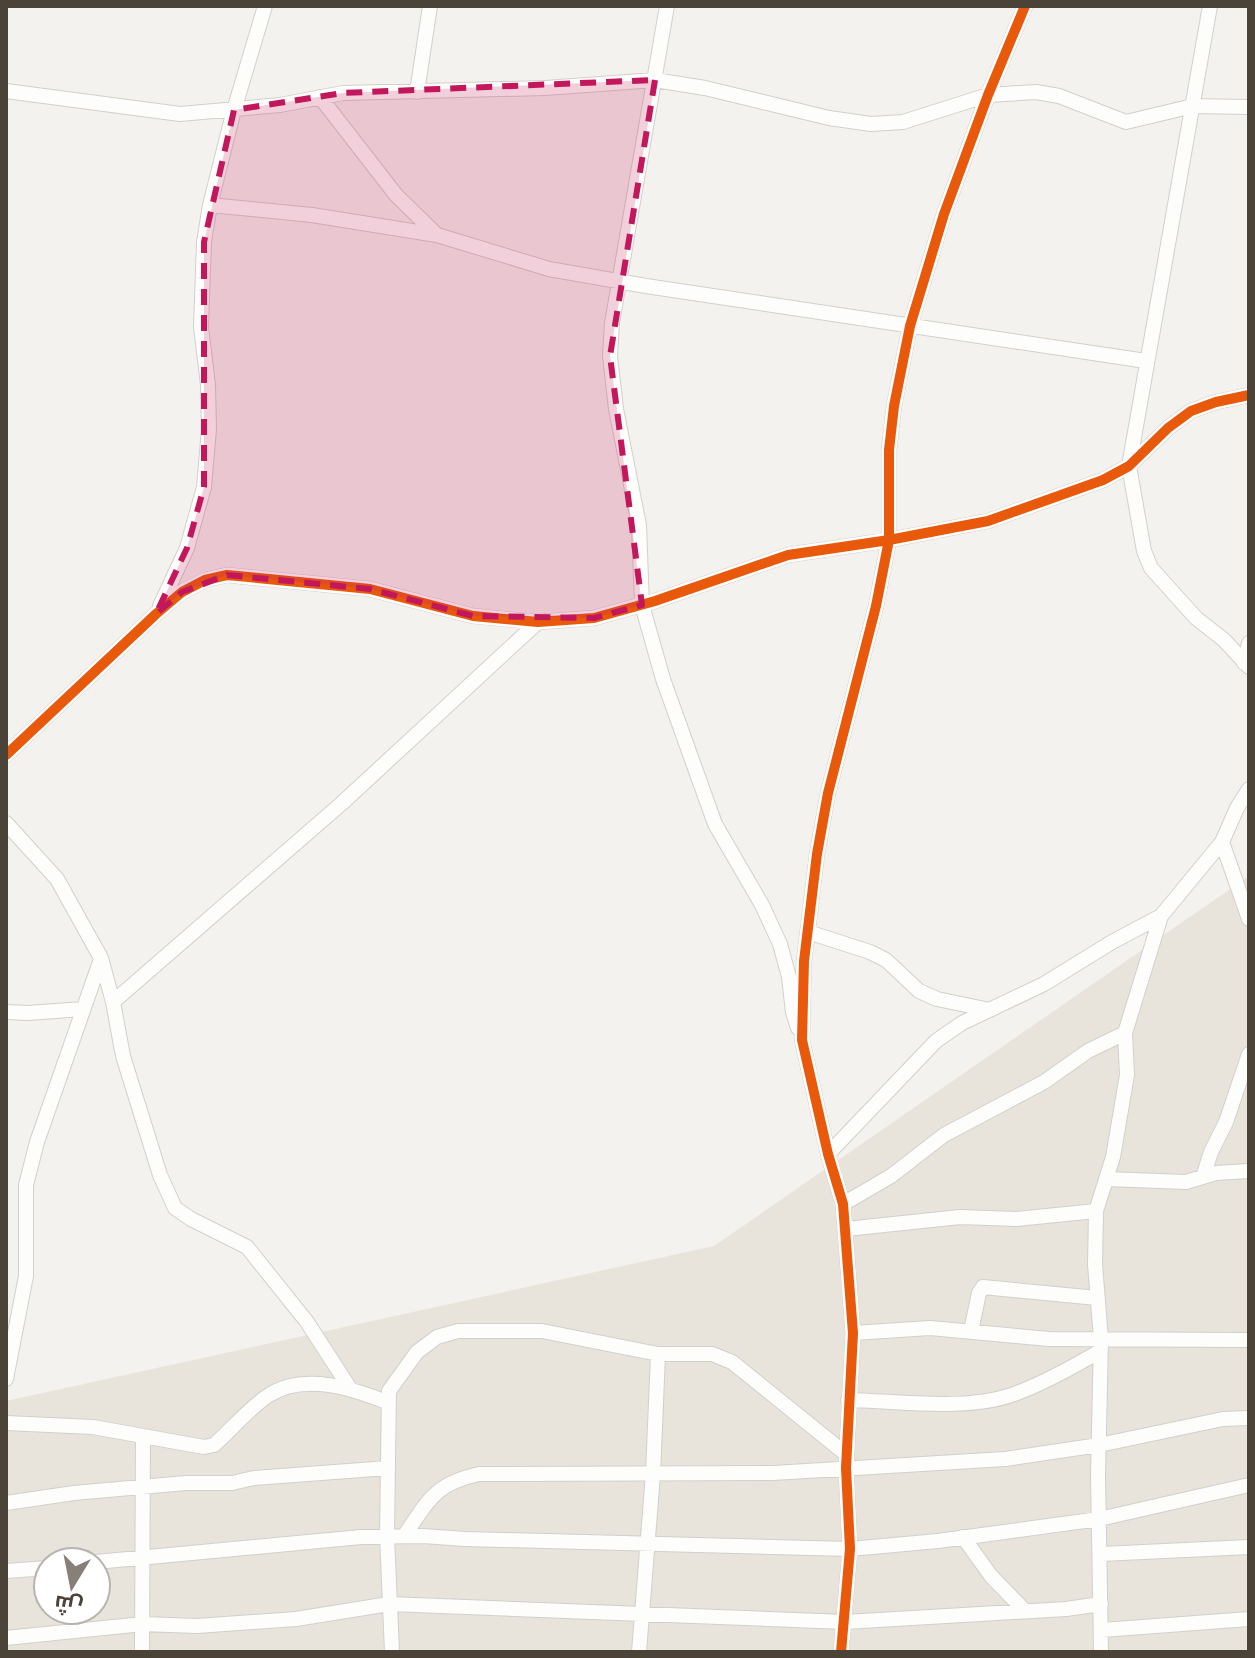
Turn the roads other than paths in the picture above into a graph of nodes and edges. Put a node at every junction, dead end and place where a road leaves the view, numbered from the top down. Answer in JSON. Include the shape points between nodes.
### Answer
{"nodes":[{"id":1,"x":265,"y":6,"type":"edge"},
{"id":2,"x":430,"y":6,"type":"edge"},
{"id":3,"x":667,"y":6,"type":"edge"},
{"id":4,"x":1025,"y":6,"type":"edge"},
{"id":5,"x":1210,"y":6,"type":"edge"},
{"id":6,"x":655,"y":80,"type":"junction"},
{"id":7,"x":6,"y":91,"type":"edge"},
{"id":8,"x":417,"y":92,"type":"junction"},
{"id":9,"x":988,"y":95,"type":"junction"},
{"id":10,"x":320,"y":97,"type":"junction"},
{"id":11,"x":1193,"y":106,"type":"junction"},
{"id":12,"x":1249,"y":107,"type":"edge"},
{"id":13,"x":234,"y":110,"type":"junction"},
{"id":14,"x":210,"y":205,"type":"junction"},
{"id":15,"x":437,"y":235,"type":"junction"},
{"id":16,"x":620,"y":282,"type":"junction"},
{"id":17,"x":910,"y":326,"type":"junction"},
{"id":18,"x":1146,"y":361,"type":"junction"},
{"id":19,"x":1249,"y":395,"type":"edge"},
{"id":20,"x":1129,"y":466,"type":"junction"},
{"id":21,"x":889,"y":540,"type":"junction"},
{"id":22,"x":642,"y":605,"type":"junction"},
{"id":23,"x":156,"y":614,"type":"junction"},
{"id":24,"x":538,"y":622,"type":"junction"},
{"id":25,"x":1249,"y":643,"type":"edge"},
{"id":26,"x":1246,"y":665,"type":"edge"},
{"id":27,"x":6,"y":755,"type":"edge"},
{"id":28,"x":1249,"y":789,"type":"edge"},
{"id":29,"x":6,"y":823,"type":"edge"},
{"id":30,"x":1222,"y":842,"type":"junction"},
{"id":31,"x":1161,"y":916,"type":"junction"},
{"id":32,"x":1249,"y":919,"type":"edge"},
{"id":33,"x":808,"y":932,"type":"junction"},
{"id":34,"x":101,"y":958,"type":"junction"},
{"id":35,"x":113,"y":1002,"type":"junction"},
{"id":36,"x":83,"y":1009,"type":"junction"},
{"id":37,"x":991,"y":1010,"type":"junction"},
{"id":38,"x":6,"y":1012,"type":"edge"},
{"id":39,"x":1125,"y":1033,"type":"junction"},
{"id":40,"x":802,"y":1040,"type":"junction"},
{"id":41,"x":1249,"y":1054,"type":"edge"},
{"id":42,"x":828,"y":1154,"type":"junction"},
{"id":43,"x":1249,"y":1171,"type":"edge"},
{"id":44,"x":1203,"y":1177,"type":"junction"},
{"id":45,"x":1106,"y":1179,"type":"junction"},
{"id":46,"x":843,"y":1204,"type":"junction"},
{"id":47,"x":1096,"y":1211,"type":"junction"},
{"id":48,"x":846,"y":1229,"type":"junction"},
{"id":49,"x":1097,"y":1298,"type":"junction"},
{"id":50,"x":971,"y":1331,"type":"junction"},
{"id":51,"x":853,"y":1333,"type":"junction"},
{"id":52,"x":1249,"y":1340,"type":"edge"},
{"id":53,"x":1100,"y":1345,"type":"junction"},
{"id":54,"x":658,"y":1354,"type":"junction"},
{"id":55,"x":6,"y":1379,"type":"edge"},
{"id":56,"x":351,"y":1390,"type":"junction"},
{"id":57,"x":848,"y":1400,"type":"junction"},
{"id":58,"x":389,"y":1403,"type":"junction"},
{"id":59,"x":1249,"y":1418,"type":"edge"},
{"id":60,"x":6,"y":1423,"type":"edge"},
{"id":61,"x":143,"y":1438,"type":"junction"},
{"id":62,"x":1099,"y":1445,"type":"junction"},
{"id":63,"x":846,"y":1461,"type":"junction"},
{"id":64,"x":388,"y":1468,"type":"junction"},
{"id":65,"x":653,"y":1474,"type":"junction"},
{"id":66,"x":1249,"y":1485,"type":"edge"},
{"id":67,"x":143,"y":1488,"type":"junction"},
{"id":68,"x":6,"y":1503,"type":"edge"},
{"id":69,"x":1099,"y":1519,"type":"junction"},
{"id":70,"x":387,"y":1536,"type":"junction"},
{"id":71,"x":404,"y":1536,"type":"junction"},
{"id":72,"x":963,"y":1537,"type":"junction"},
{"id":73,"x":648,"y":1543,"type":"junction"},
{"id":74,"x":1249,"y":1547,"type":"edge"},
{"id":75,"x":850,"y":1549,"type":"junction"},
{"id":76,"x":1101,"y":1554,"type":"junction"},
{"id":77,"x":143,"y":1558,"type":"junction"},
{"id":78,"x":112,"y":1561,"type":"edge"},
{"id":79,"x":32,"y":1569,"type":"edge"},
{"id":80,"x":6,"y":1571,"type":"edge"},
{"id":81,"x":389,"y":1604,"type":"junction"},
{"id":82,"x":1101,"y":1604,"type":"junction"},
{"id":83,"x":1025,"y":1611,"type":"junction"},
{"id":84,"x":642,"y":1614,"type":"junction"},
{"id":85,"x":1249,"y":1619,"type":"edge"},
{"id":86,"x":845,"y":1622,"type":"junction"},
{"id":87,"x":143,"y":1624,"type":"junction"},
{"id":88,"x":1102,"y":1630,"type":"junction"},
{"id":89,"x":6,"y":1638,"type":"edge"},
{"id":90,"x":142,"y":1652,"type":"edge"},
{"id":91,"x":392,"y":1652,"type":"edge"},
{"id":92,"x":639,"y":1652,"type":"edge"},
{"id":93,"x":841,"y":1652,"type":"edge"},
{"id":94,"x":1101,"y":1652,"type":"edge"}],
"edges":[{"from":1,"to":13,"type":"street"},
{"from":2,"to":8,"type":"street"},
{"from":3,"to":6,"type":"street"},
{"from":4,"to":9,"type":"street"},
{"from":5,"to":11,"type":"street"},
{"from":6,"to":8,"type":"street"},
{"from":6,"to":9,"type":"street","via":[[871,124],[903,122]]},
{"from":6,"to":16,"type":"street"},
{"from":7,"to":13,"type":"street","via":[[180,114]]},
{"from":8,"to":10,"type":"street"},
{"from":9,"to":11,"type":"street","via":[[1059,96],[1126,122]]},
{"from":9,"to":17,"type":"street"},
{"from":10,"to":13,"type":"street"},
{"from":10,"to":15,"type":"street","via":[[396,195]]},
{"from":11,"to":12,"type":"street"},
{"from":11,"to":18,"type":"street"},
{"from":13,"to":14,"type":"street"},
{"from":14,"to":15,"type":"street"},
{"from":14,"to":23,"type":"street","via":[[201,327],[209,429],[204,487],[187,548]]},
{"from":15,"to":16,"type":"street","via":[[549,269]]},
{"from":16,"to":17,"type":"street"},
{"from":16,"to":22,"type":"street","via":[[610,356],[639,525]]},
{"from":17,"to":18,"type":"street"},
{"from":17,"to":21,"type":"street","via":[[889,450]]},
{"from":18,"to":20,"type":"street"},
{"from":19,"to":20,"type":"street","via":[[1191,411]]},
{"from":20,"to":21,"type":"street","via":[[988,521]]},
{"from":20,"to":26,"type":"street","via":[[1151,568]]},
{"from":21,"to":22,"type":"street","via":[[788,555]]},
{"from":21,"to":33,"type":"street","via":[[828,793]]},
{"from":22,"to":24,"type":"street","via":[[594,618]]},
{"from":22,"to":40,"type":"street","via":[[715,824],[780,944]]},
{"from":23,"to":24,"type":"street","via":[[182,592],[227,575],[370,589],[473,616]]},
{"from":23,"to":27,"type":"street"},
{"from":24,"to":35,"type":"street","via":[[341,804]]},
{"from":25,"to":26,"type":"street"},
{"from":28,"to":30,"type":"street"},
{"from":29,"to":34,"type":"street","via":[[57,879]]},
{"from":30,"to":31,"type":"street"},
{"from":30,"to":32,"type":"street"},
{"from":31,"to":37,"type":"street"},
{"from":31,"to":39,"type":"street"},
{"from":33,"to":37,"type":"street","via":[[878,956],[919,991],[937,999]]},
{"from":33,"to":40,"type":"street"},
{"from":34,"to":35,"type":"street"},
{"from":34,"to":36,"type":"street"},
{"from":35,"to":56,"type":"street","via":[[145,1130],[175,1208],[247,1247],[307,1322]]},
{"from":36,"to":38,"type":"street"},
{"from":36,"to":55,"type":"street","via":[[26,1185],[26,1276]]},
{"from":37,"to":42,"type":"street","via":[[936,1041]]},
{"from":39,"to":45,"type":"street","via":[[1127,1075]]},
{"from":39,"to":46,"type":"street","via":[[944,1135]]},
{"from":40,"to":42,"type":"street"},
{"from":41,"to":44,"type":"street"},
{"from":42,"to":46,"type":"street"},
{"from":43,"to":44,"type":"street"},
{"from":44,"to":45,"type":"street","via":[[1186,1182]]},
{"from":45,"to":47,"type":"street"},
{"from":46,"to":48,"type":"street"},
{"from":47,"to":48,"type":"street"},
{"from":47,"to":49,"type":"street"},
{"from":48,"to":51,"type":"street"},
{"from":49,"to":50,"type":"street","via":[[983,1287]]},
{"from":49,"to":53,"type":"street"},
{"from":50,"to":51,"type":"street"},
{"from":50,"to":53,"type":"street"},
{"from":51,"to":57,"type":"street"},
{"from":52,"to":53,"type":"street"},
{"from":53,"to":57,"type":"street","via":[[1065,1371],[999,1398],[962,1403]]},
{"from":53,"to":62,"type":"street"},
{"from":54,"to":58,"type":"street","via":[[542,1331],[458,1331],[437,1337],[417,1352],[389,1391]]},
{"from":54,"to":63,"type":"street","via":[[712,1354],[732,1362]]},
{"from":54,"to":65,"type":"street"},
{"from":56,"to":58,"type":"street"},
{"from":56,"to":61,"type":"street","via":[[306,1384],[271,1393],[214,1445]]},
{"from":57,"to":63,"type":"street"},
{"from":58,"to":64,"type":"street"},
{"from":59,"to":62,"type":"street"},
{"from":60,"to":61,"type":"street","via":[[93,1427]]},
{"from":61,"to":67,"type":"street"},
{"from":62,"to":63,"type":"street","via":[[1005,1459]]},
{"from":62,"to":69,"type":"street"},
{"from":63,"to":65,"type":"street","via":[[773,1473]]},
{"from":63,"to":75,"type":"street"},
{"from":64,"to":67,"type":"street"},
{"from":64,"to":70,"type":"street"},
{"from":65,"to":71,"type":"street","via":[[479,1474],[456,1479],[432,1496]]},
{"from":65,"to":73,"type":"street"},
{"from":66,"to":69,"type":"street"},
{"from":67,"to":68,"type":"street"},
{"from":67,"to":77,"type":"street"},
{"from":69,"to":72,"type":"street"},
{"from":69,"to":76,"type":"street"},
{"from":70,"to":71,"type":"street"},
{"from":70,"to":77,"type":"street"},
{"from":70,"to":81,"type":"street"},
{"from":71,"to":73,"type":"street"},
{"from":72,"to":75,"type":"street"},
{"from":72,"to":83,"type":"street"},
{"from":73,"to":75,"type":"street"},
{"from":73,"to":84,"type":"street"},
{"from":74,"to":76,"type":"street"},
{"from":75,"to":86,"type":"street"},
{"from":76,"to":82,"type":"street"},
{"from":77,"to":78,"type":"street"},
{"from":77,"to":87,"type":"street"},
{"from":79,"to":80,"type":"street"},
{"from":81,"to":84,"type":"street"},
{"from":81,"to":87,"type":"street","via":[[296,1619]]},
{"from":81,"to":91,"type":"street"},
{"from":82,"to":83,"type":"street"},
{"from":82,"to":88,"type":"street"},
{"from":83,"to":86,"type":"street"},
{"from":84,"to":86,"type":"street"},
{"from":84,"to":92,"type":"street"},
{"from":85,"to":88,"type":"street"},
{"from":86,"to":93,"type":"street"},
{"from":87,"to":89,"type":"street"},
{"from":87,"to":90,"type":"street"},
{"from":88,"to":94,"type":"street"}]}
